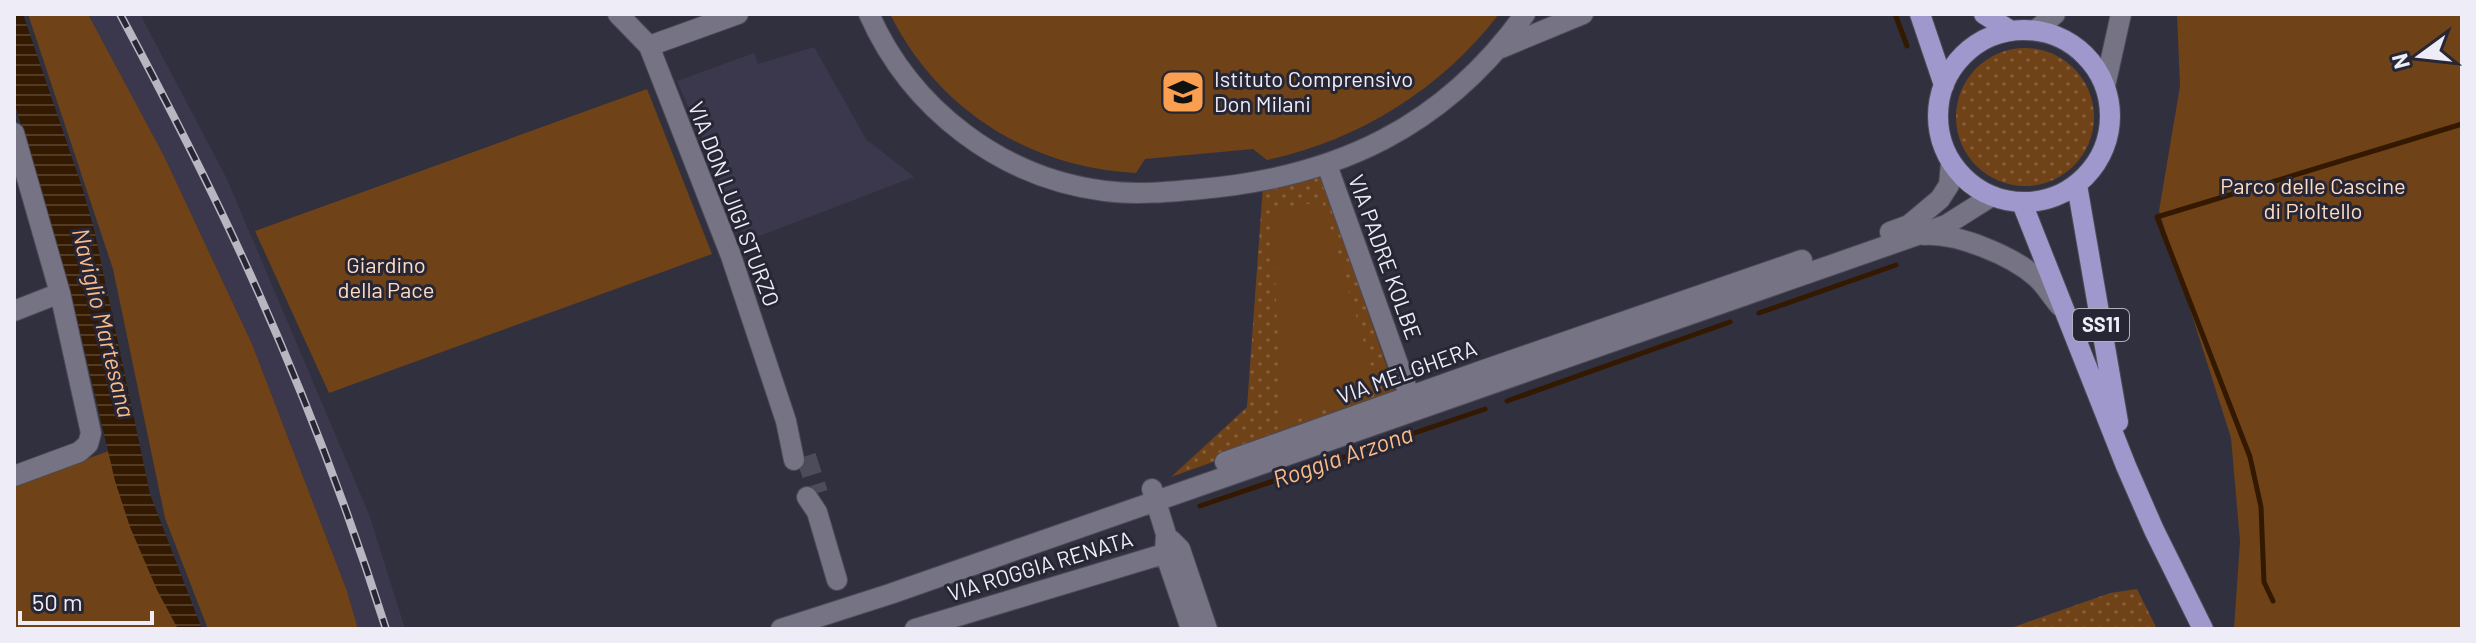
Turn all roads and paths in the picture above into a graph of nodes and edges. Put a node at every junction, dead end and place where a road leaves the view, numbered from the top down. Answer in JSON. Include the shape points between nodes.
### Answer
{"nodes":[{"id":1,"x":618,"y":14,"type":"edge"},
{"id":2,"x":738,"y":14,"type":"edge"},
{"id":3,"x":869,"y":14,"type":"edge"},
{"id":4,"x":1525,"y":14,"type":"edge"},
{"id":5,"x":1583,"y":14,"type":"edge"},
{"id":6,"x":1920,"y":14,"type":"edge"},
{"id":7,"x":1984,"y":14,"type":"edge"},
{"id":8,"x":2055,"y":14,"type":"edge"},
{"id":9,"x":2121,"y":14,"type":"edge"},
{"id":10,"x":2036,"y":30,"type":"junction"},
{"id":11,"x":2011,"y":31,"type":"junction"},
{"id":12,"x":649,"y":46,"type":"junction"},
{"id":13,"x":1497,"y":49,"type":"junction"},
{"id":14,"x":1944,"y":85,"type":"junction"},
{"id":15,"x":2105,"y":86,"type":"junction"},
{"id":16,"x":14,"y":133,"type":"edge"},
{"id":17,"x":1951,"y":163,"type":"junction"},
{"id":18,"x":1327,"y":165,"type":"junction"},
{"id":19,"x":2077,"y":185,"type":"junction"},
{"id":20,"x":1992,"y":196,"type":"junction"},
{"id":21,"x":2022,"y":203,"type":"junction"},
{"id":22,"x":1912,"y":236,"type":"junction"},
{"id":23,"x":60,"y":293,"type":"junction"},
{"id":24,"x":14,"y":311,"type":"edge"},
{"id":25,"x":2065,"y":312,"type":"junction"},
{"id":26,"x":1412,"y":404,"type":"junction"},
{"id":27,"x":800,"y":458,"type":"tunnel mouth"},
{"id":28,"x":2126,"y":466,"type":"junction"},
{"id":29,"x":14,"y":476,"type":"edge"},
{"id":30,"x":1153,"y":495,"type":"junction"},
{"id":31,"x":814,"y":501,"type":"tunnel mouth"},
{"id":32,"x":1170,"y":545,"type":"junction"},
{"id":33,"x":837,"y":580,"type":"dead end"},
{"id":34,"x":781,"y":629,"type":"edge"},
{"id":35,"x":915,"y":629,"type":"edge"},
{"id":36,"x":1191,"y":629,"type":"edge"},
{"id":37,"x":1207,"y":629,"type":"edge"},
{"id":38,"x":2203,"y":629,"type":"edge"}],
"edges":[{"from":1,"to":12,"type":"street","name":"VIA DON LUIGI STURZO"},
{"from":2,"to":12,"type":"street"},
{"from":3,"to":18,"type":"street","via":[[901,70],[937,112],[990,152],[1050,179],[1104,191],[1159,193],[1259,183]]},
{"from":4,"to":13,"type":"street"},
{"from":5,"to":13,"type":"street"},
{"from":6,"to":14,"type":"main road"},
{"from":7,"to":11,"type":"main road"},
{"from":8,"to":10,"type":"street"},
{"from":9,"to":15,"type":"street"},
{"from":10,"to":11,"type":"main road"},
{"from":10,"to":15,"type":"main road","via":[[2078,49]]},
{"from":11,"to":14,"type":"main road","via":[[1970,49]]},
{"from":12,"to":27,"type":"street","name":"VIA DON LUIGI STURZO","via":[[731,256]]},
{"from":13,"to":18,"type":"street","via":[[1429,112],[1384,140]]},
{"from":14,"to":17,"type":"main road","via":[[1938,121]]},
{"from":15,"to":19,"type":"main road","via":[[2108,136],[2098,162]]},
{"from":16,"to":23,"type":"street"},
{"from":17,"to":20,"type":"main road"},
{"from":17,"to":26,"type":"street","name":"VIA MELGHERA","via":[[1949,185],[1940,199],[1909,225],[1732,283]]},
{"from":18,"to":26,"type":"street","name":"VIA PADRE KOLBE"},
{"from":19,"to":21,"type":"main road","via":[[2051,199]]},
{"from":19,"to":28,"type":"main road","number":"SS11"},
{"from":20,"to":21,"type":"main road"},
{"from":20,"to":22,"type":"street","name":"VIA MELGHERA","via":[[1946,225]]},
{"from":21,"to":25,"type":"main road","number":"SS11"},
{"from":22,"to":25,"type":"street","name":"VIA MELGHERA","via":[[1941,235],[2012,260],[2037,278]]},
{"from":22,"to":26,"type":"street","name":"VIA MELGHERA"},
{"from":23,"to":24,"type":"street"},
{"from":23,"to":29,"type":"street","via":[[91,437],[76,453]]},
{"from":25,"to":28,"type":"main road","number":"SS11"},
{"from":26,"to":30,"type":"street","name":"VIA MELGHERA"},
{"from":28,"to":38,"type":"main road","number":"SS11"},
{"from":30,"to":32,"type":"street"},
{"from":30,"to":34,"type":"street","name":"VIA MELGHERA","via":[[907,576],[852,606]]},
{"from":31,"to":33,"type":"street"},
{"from":32,"to":35,"type":"street","name":"VIA ROGGIA RENATA"},
{"from":32,"to":36,"type":"street"},
{"from":32,"to":37,"type":"street"}]}
